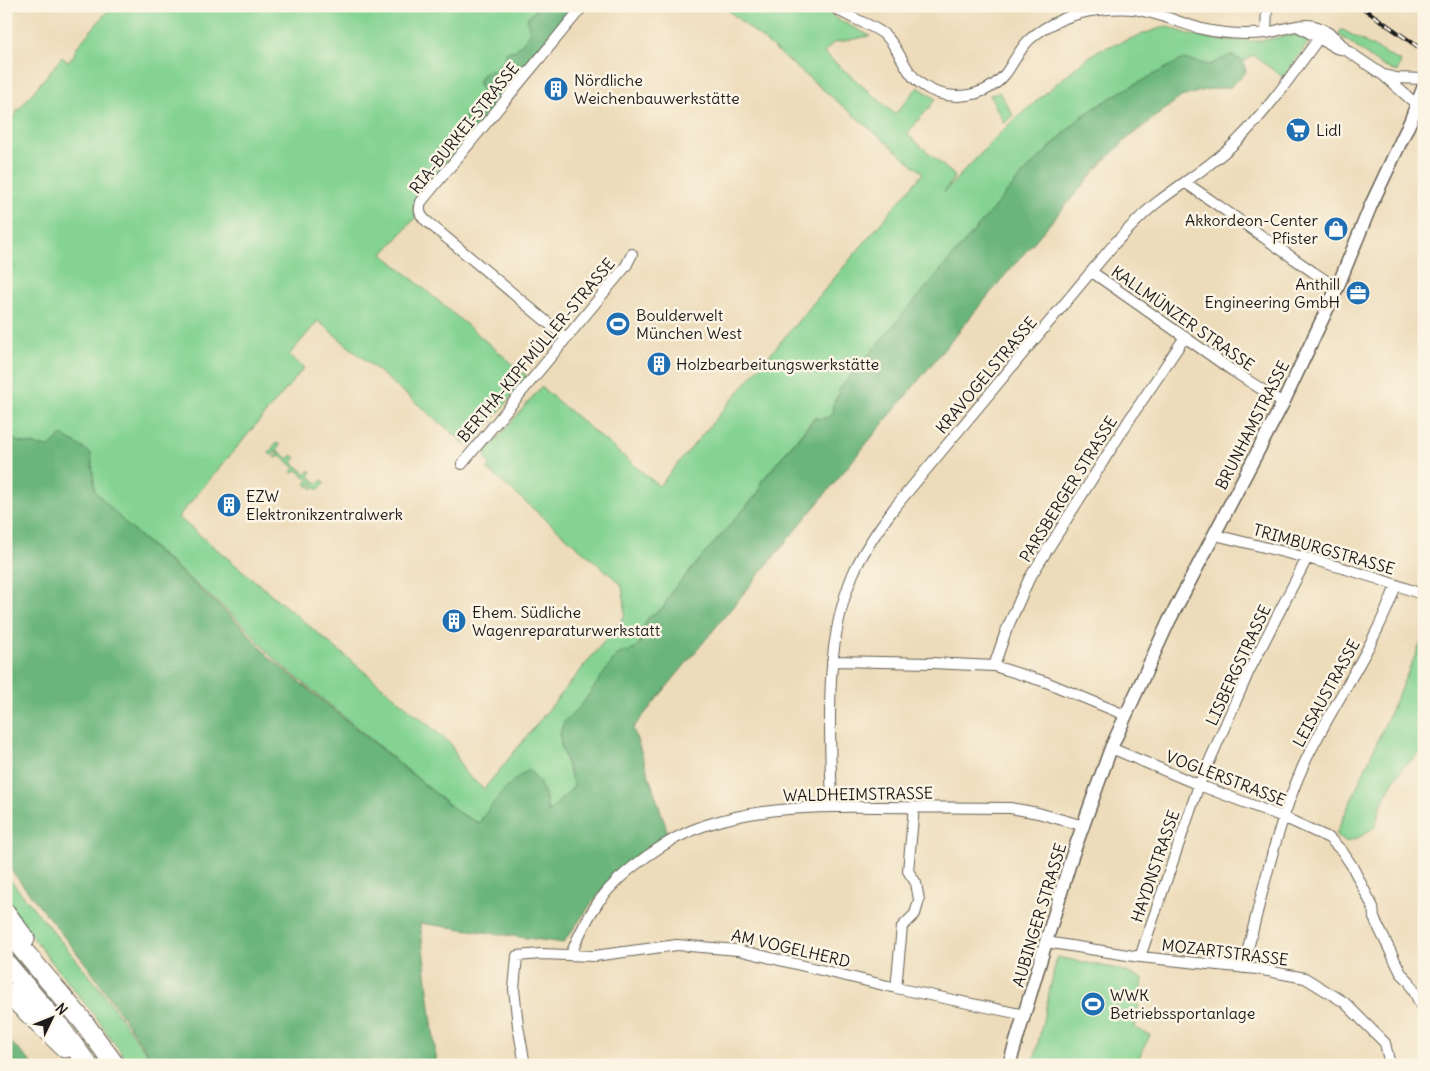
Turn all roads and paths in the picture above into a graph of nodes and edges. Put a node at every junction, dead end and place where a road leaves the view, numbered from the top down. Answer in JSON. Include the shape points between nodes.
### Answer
{"nodes":[{"id":1,"x":583,"y":6,"type":"edge"},
{"id":2,"x":832,"y":6,"type":"edge"},
{"id":3,"x":1267,"y":6,"type":"edge"},
{"id":4,"x":1096,"y":8,"type":"edge"},
{"id":5,"x":1297,"y":26,"type":"junction"},
{"id":6,"x":1266,"y":34,"type":"junction"},
{"id":7,"x":1319,"y":38,"type":"junction"},
{"id":8,"x":1346,"y":50,"type":"junction"},
{"id":9,"x":1383,"y":75,"type":"junction"},
{"id":10,"x":1424,"y":80,"type":"edge"},
{"id":11,"x":1424,"y":86,"type":"edge"},
{"id":12,"x":1416,"y":104,"type":"junction"},
{"id":13,"x":1186,"y":182,"type":"junction"},
{"id":14,"x":632,"y":254,"type":"dead end"},
{"id":15,"x":1092,"y":272,"type":"junction"},
{"id":16,"x":1337,"y":288,"type":"junction"},
{"id":17,"x":566,"y":338,"type":"junction"},
{"id":18,"x":1185,"y":338,"type":"junction"},
{"id":19,"x":1284,"y":403,"type":"junction"},
{"id":20,"x":462,"y":464,"type":"dead end"},
{"id":21,"x":1215,"y":535,"type":"junction"},
{"id":22,"x":1307,"y":558,"type":"junction"},
{"id":23,"x":1396,"y":585,"type":"junction"},
{"id":24,"x":1424,"y":595,"type":"edge"},
{"id":25,"x":832,"y":661,"type":"junction"},
{"id":26,"x":994,"y":666,"type":"junction"},
{"id":27,"x":1125,"y":714,"type":"junction"},
{"id":28,"x":1111,"y":748,"type":"junction"},
{"id":29,"x":1101,"y":775,"type":"joint"},
{"id":30,"x":1199,"y":785,"type":"junction"},
{"id":31,"x":832,"y":806,"type":"junction"},
{"id":32,"x":914,"y":807,"type":"junction"},
{"id":33,"x":1284,"y":817,"type":"junction"},
{"id":34,"x":1084,"y":826,"type":"junction"},
{"id":35,"x":6,"y":913,"type":"edge"},
{"id":36,"x":6,"y":930,"type":"edge"},
{"id":37,"x":1046,"y":942,"type":"junction"},
{"id":38,"x":571,"y":954,"type":"junction"},
{"id":39,"x":1140,"y":957,"type":"junction"},
{"id":40,"x":6,"y":962,"type":"edge"},
{"id":41,"x":36,"y":965,"type":"junction"},
{"id":42,"x":1243,"y":968,"type":"junction"},
{"id":43,"x":896,"y":988,"type":"junction"},
{"id":44,"x":6,"y":992,"type":"edge"},
{"id":45,"x":1424,"y":1012,"type":"edge"},
{"id":46,"x":1025,"y":1015,"type":"junction"},
{"id":47,"x":83,"y":1065,"type":"edge"},
{"id":48,"x":88,"y":1065,"type":"edge"},
{"id":49,"x":115,"y":1065,"type":"edge"},
{"id":50,"x":525,"y":1065,"type":"edge"},
{"id":51,"x":1009,"y":1065,"type":"edge"},
{"id":52,"x":1390,"y":1065,"type":"edge"}],
"edges":[{"from":1,"to":17,"type":"street","name":"RIA-BURKEI-STRASSE","via":[[419,208],[424,219]]},
{"from":2,"to":4,"type":"street","via":[[885,36],[920,84],[952,96],[972,95],[989,88],[1005,75],[1029,40],[1059,21]]},
{"from":3,"to":6,"type":"street"},
{"from":4,"to":6,"type":"street","via":[[1133,9],[1204,30]]},
{"from":5,"to":6,"type":"street"},
{"from":5,"to":7,"type":"street"},
{"from":5,"to":8,"type":"street","via":[[1308,24],[1316,27],[1340,42]]},
{"from":7,"to":8,"type":"street"},
{"from":7,"to":13,"type":"street","name":"KRAVOGELSTRASSE","via":[[1238,141]]},
{"from":8,"to":9,"type":"street"},
{"from":9,"to":10,"type":"street"},
{"from":9,"to":12,"type":"street"},
{"from":11,"to":12,"type":"street","name":"BRUNHAMSTRASSE"},
{"from":12,"to":16,"type":"street","name":"BRUNHAMSTRASSE"},
{"from":13,"to":15,"type":"street","name":"KRAVOGELSTRASSE","via":[[1145,212]]},
{"from":13,"to":16,"type":"street"},
{"from":14,"to":17,"type":"street","name":"BERTHA-KIPFMÜLLER-STRASSE","via":[[626,266]]},
{"from":15,"to":18,"type":"street","name":"KALLMÜNZER STRASSE"},
{"from":15,"to":25,"type":"street","name":"KRAVOGELSTRASSE","via":[[872,538],[845,594]]},
{"from":16,"to":19,"type":"street","name":"BRUNHAMSTRASSE"},
{"from":17,"to":20,"type":"street","name":"BERTHA-KIPFMÜLLER-STRASSE"},
{"from":18,"to":19,"type":"street","name":"KALLMÜNZER STRASSE"},
{"from":18,"to":26,"type":"street","name":"PARSBERGER STRASSE","via":[[1131,416],[1029,579]]},
{"from":19,"to":21,"type":"street","name":"BRUNHAMSTRASSE"},
{"from":21,"to":22,"type":"street","name":"TRIMBURGSTRASSE"},
{"from":21,"to":27,"type":"street","name":"BRUNHAMSTRASSE"},
{"from":22,"to":23,"type":"street","name":"TRIMBURGSTRASSE"},
{"from":22,"to":30,"type":"street","name":"LISBERGSTRASSE","via":[[1249,671]]},
{"from":23,"to":24,"type":"street","name":"TRIMBURGSTRASSE"},
{"from":23,"to":33,"type":"street","name":"LEISAUSTRASSE","via":[[1365,654],[1303,766]]},
{"from":25,"to":26,"type":"street"},
{"from":25,"to":31,"type":"street","name":"KRAVOGELSTRASSE"},
{"from":26,"to":27,"type":"street","via":[[1046,682]]},
{"from":27,"to":28,"type":"street","name":"BRUNHAMSTRASSE"},
{"from":28,"to":29,"type":"street","name":"BRUNHAMSTRASSE"},
{"from":28,"to":30,"type":"street","name":"VOGLERSTRASSE"},
{"from":29,"to":34,"type":"street","name":"AUBINGER STRASSE"},
{"from":30,"to":33,"type":"street","name":"VOGLERSTRASSE"},
{"from":30,"to":39,"type":"street","name":"HAYDNSTRASSE"},
{"from":31,"to":32,"type":"street","name":"WALDHEIMSTRASSE"},
{"from":31,"to":38,"type":"street","name":"WALDHEIMSTRASSE","via":[[772,811],[724,820],[704,825],[666,844],[647,855],[600,901]]},
{"from":32,"to":34,"type":"street","name":"WALDHEIMSTRASSE","via":[[1010,808]]},
{"from":32,"to":43,"type":"street","via":[[908,871],[916,883],[919,900],[915,914],[902,927]]},
{"from":33,"to":42,"type":"street","name":"LEISAUSTRASSE"},
{"from":33,"to":45,"type":"street","name":"VOGLERSTRASSE","via":[[1329,838],[1342,851]]},
{"from":34,"to":37,"type":"street","name":"AUBINGER STRASSE"},
{"from":35,"to":41,"type":"highway","via":[[29,944]]},
{"from":36,"to":41,"type":"highway"},
{"from":37,"to":39,"type":"street","name":"MOZARTSTRASSE"},
{"from":37,"to":46,"type":"street","name":"AUBINGER STRASSE"},
{"from":38,"to":43,"type":"street","name":"AM VOGELHERD","via":[[594,956],[677,945],[738,950]]},
{"from":38,"to":50,"type":"street","name":"AM VOGELHERD","via":[[517,956],[514,989]]},
{"from":39,"to":42,"type":"street","name":"MOZARTSTRASSE"},
{"from":40,"to":48,"type":"highway"},
{"from":41,"to":49,"type":"highway"},
{"from":42,"to":52,"type":"street","name":"MOZARTSTRASSE","via":[[1305,978],[1344,1002],[1386,1043]]},
{"from":43,"to":46,"type":"street","name":"AM VOGELHERD"},
{"from":44,"to":47,"type":"highway"},
{"from":46,"to":51,"type":"street","name":"AUBINGER STRASSE"}]}
